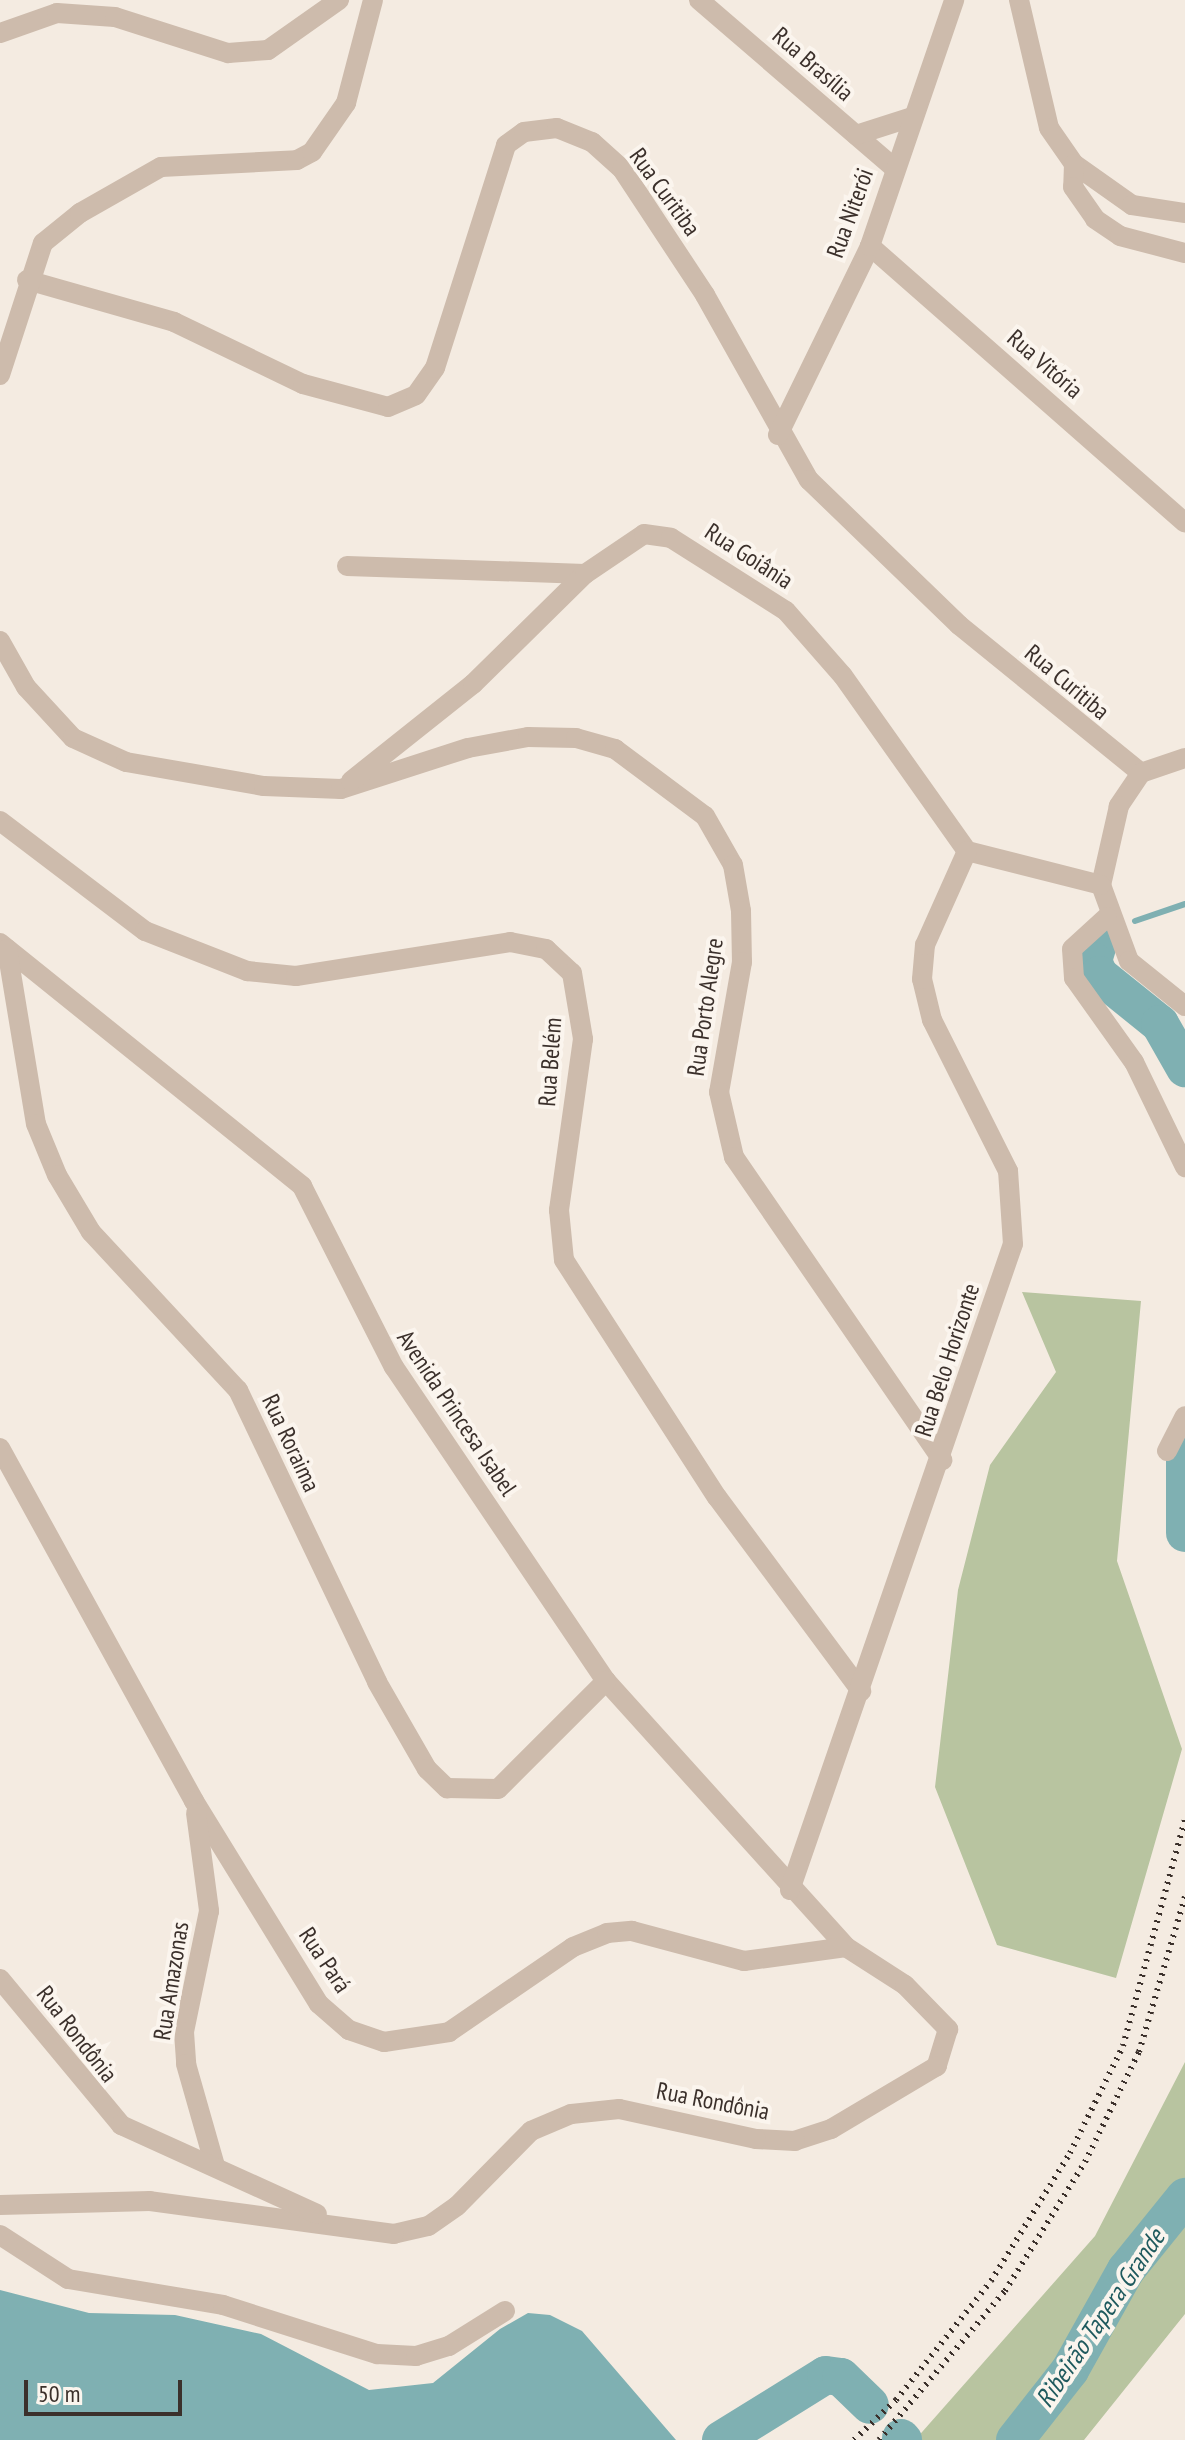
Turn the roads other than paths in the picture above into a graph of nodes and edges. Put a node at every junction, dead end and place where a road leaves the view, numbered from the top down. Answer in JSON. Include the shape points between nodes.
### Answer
{"nodes":[{"id":1,"x":339,"y":0,"type":"edge"},
{"id":2,"x":373,"y":0,"type":"edge"},
{"id":3,"x":699,"y":0,"type":"edge"},
{"id":4,"x":954,"y":0,"type":"edge"},
{"id":5,"x":1019,"y":0,"type":"edge"},
{"id":6,"x":0,"y":33,"type":"edge"},
{"id":7,"x":912,"y":117,"type":"junction"},
{"id":8,"x":856,"y":135,"type":"junction"},
{"id":9,"x":1074,"y":164,"type":"junction"},
{"id":10,"x":894,"y":168,"type":"junction"},
{"id":11,"x":1185,"y":213,"type":"edge"},
{"id":12,"x":870,"y":246,"type":"junction"},
{"id":13,"x":1185,"y":253,"type":"edge"},
{"id":14,"x":27,"y":280,"type":"junction"},
{"id":15,"x":0,"y":375,"type":"edge"},
{"id":16,"x":778,"y":435,"type":"junction"},
{"id":17,"x":1185,"y":523,"type":"edge"},
{"id":18,"x":347,"y":566,"type":"dead end"},
{"id":19,"x":585,"y":574,"type":"junction"},
{"id":20,"x":0,"y":641,"type":"edge"},
{"id":21,"x":1185,"y":758,"type":"edge"},
{"id":22,"x":1141,"y":773,"type":"junction"},
{"id":23,"x":341,"y":789,"type":"junction"},
{"id":24,"x":0,"y":821,"type":"edge"},
{"id":25,"x":967,"y":851,"type":"junction"},
{"id":26,"x":1101,"y":885,"type":"junction"},
{"id":27,"x":1107,"y":917,"type":"junction"},
{"id":28,"x":3,"y":946,"type":"edge"},
{"id":29,"x":1185,"y":1006,"type":"edge"},
{"id":30,"x":1185,"y":1167,"type":"edge"},
{"id":31,"x":1185,"y":1416,"type":"edge"},
{"id":32,"x":0,"y":1448,"type":"edge"},
{"id":33,"x":1167,"y":1451,"type":"dead end"},
{"id":34,"x":942,"y":1460,"type":"junction"},
{"id":35,"x":606,"y":1681,"type":"junction"},
{"id":36,"x":861,"y":1691,"type":"junction"},
{"id":37,"x":194,"y":1801,"type":"junction"},
{"id":38,"x":790,"y":1890,"type":"junction"},
{"id":39,"x":846,"y":1947,"type":"junction"},
{"id":40,"x":0,"y":1979,"type":"edge"},
{"id":41,"x":215,"y":2166,"type":"junction"},
{"id":42,"x":0,"y":2205,"type":"edge"},
{"id":43,"x":332,"y":2222,"type":"junction"},
{"id":44,"x":0,"y":2235,"type":"edge"},
{"id":45,"x":505,"y":2311,"type":"dead end"}],
"edges":[{"from":1,"to":6,"type":"street","via":[[268,50],[228,53],[115,17],[57,13]]},
{"from":2,"to":14,"type":"street","via":[[346,103],[312,152],[297,160],[161,167],[123,185],[43,243]]},
{"from":3,"to":8,"type":"street","name":"Rua Brasília"},
{"from":4,"to":7,"type":"street","name":"Rua Niterói"},
{"from":5,"to":9,"type":"street","via":[[1049,128]]},
{"from":7,"to":8,"type":"street"},
{"from":7,"to":10,"type":"street","name":"Rua Niterói"},
{"from":8,"to":10,"type":"street","name":"Rua Brasília"},
{"from":9,"to":11,"type":"street","via":[[1132,205]]},
{"from":9,"to":13,"type":"street","via":[[1073,187],[1095,219],[1120,236]]},
{"from":10,"to":12,"type":"street","name":"Rua Niterói"},
{"from":12,"to":16,"type":"street","name":"Rua Niterói"},
{"from":12,"to":17,"type":"street","name":"Rua Vitória"},
{"from":14,"to":15,"type":"street"},
{"from":14,"to":16,"type":"street","name":"Rua Curitiba","via":[[174,322],[303,384],[388,407],[416,395],[435,368],[506,145],[524,132],[557,128],[592,142],[622,169],[705,295]]},
{"from":16,"to":22,"type":"street","name":"Rua Curitiba","via":[[809,480],[903,574]]},
{"from":18,"to":19,"type":"street"},
{"from":19,"to":23,"type":"street","name":"Rua Goiânia","via":[[473,684]]},
{"from":19,"to":25,"type":"street","name":"Rua Goiânia","via":[[644,534],[671,538],[786,611],[843,676]]},
{"from":20,"to":23,"type":"street","name":"Rua Porto Alegre","via":[[26,687],[73,738],[126,762],[264,786]]},
{"from":21,"to":22,"type":"street"},
{"from":22,"to":26,"type":"street","via":[[1105,841]]},
{"from":23,"to":34,"type":"street","name":"Rua Porto Alegre","via":[[468,748],[528,737],[576,738],[615,749],[705,816],[733,865],[741,911],[742,962],[719,1092],[734,1157]]},
{"from":24,"to":36,"type":"street","name":"Rua Belém","via":[[145,931],[247,971],[296,976],[510,942],[546,949],[572,973],[583,1039],[559,1210],[564,1260],[717,1497]]},
{"from":25,"to":26,"type":"street"},
{"from":25,"to":34,"type":"street","name":"Rua Belo Horizonte","via":[[925,945],[922,979],[932,1020],[988,1122],[1014,1203],[1013,1244]]},
{"from":26,"to":27,"type":"street"},
{"from":27,"to":29,"type":"street","via":[[1129,961]]},
{"from":27,"to":30,"type":"street","via":[[1072,949],[1074,978],[1134,1062]]},
{"from":28,"to":35,"type":"street","name":"Avenida Princesa Isabel","via":[[302,1186],[394,1367]]},
{"from":28,"to":35,"type":"street","name":"Rua Roraima","via":[[36,1124],[57,1175],[91,1232],[238,1390],[377,1682],[427,1769],[447,1788],[498,1789]]},
{"from":31,"to":33,"type":"street"},
{"from":32,"to":37,"type":"street","name":"Rua Pará"},
{"from":34,"to":36,"type":"street","name":"Rua Belo Horizonte"},
{"from":35,"to":38,"type":"street","name":"Avenida Princesa Isabel"},
{"from":36,"to":38,"type":"street","name":"Rua Belo Horizonte"},
{"from":37,"to":39,"type":"street","name":"Rua Pará","via":[[319,2004],[349,2030],[384,2042],[449,2032],[573,1947],[607,1933],[632,1931],[744,1961]]},
{"from":37,"to":41,"type":"street","name":"Rua Amazonas","via":[[209,1911],[184,2032],[186,2064]]},
{"from":38,"to":39,"type":"street","name":"Avenida Princesa Isabel"},
{"from":39,"to":43,"type":"street","name":"Rua Rondônia","via":[[936,2012],[948,2029],[946,2049],[918,2081],[831,2129],[795,2141],[756,2139],[619,2109],[571,2114],[531,2131],[428,2226],[394,2234]]},
{"from":40,"to":41,"type":"street","name":"Rua Rondônia","via":[[121,2125]]},
{"from":41,"to":43,"type":"street","name":"Rua Rondônia"},
{"from":42,"to":43,"type":"street","name":"Rua Rondônia","via":[[150,2201]]},
{"from":44,"to":45,"type":"street","via":[[68,2279],[223,2305],[377,2354],[416,2356],[449,2346]]}]}
